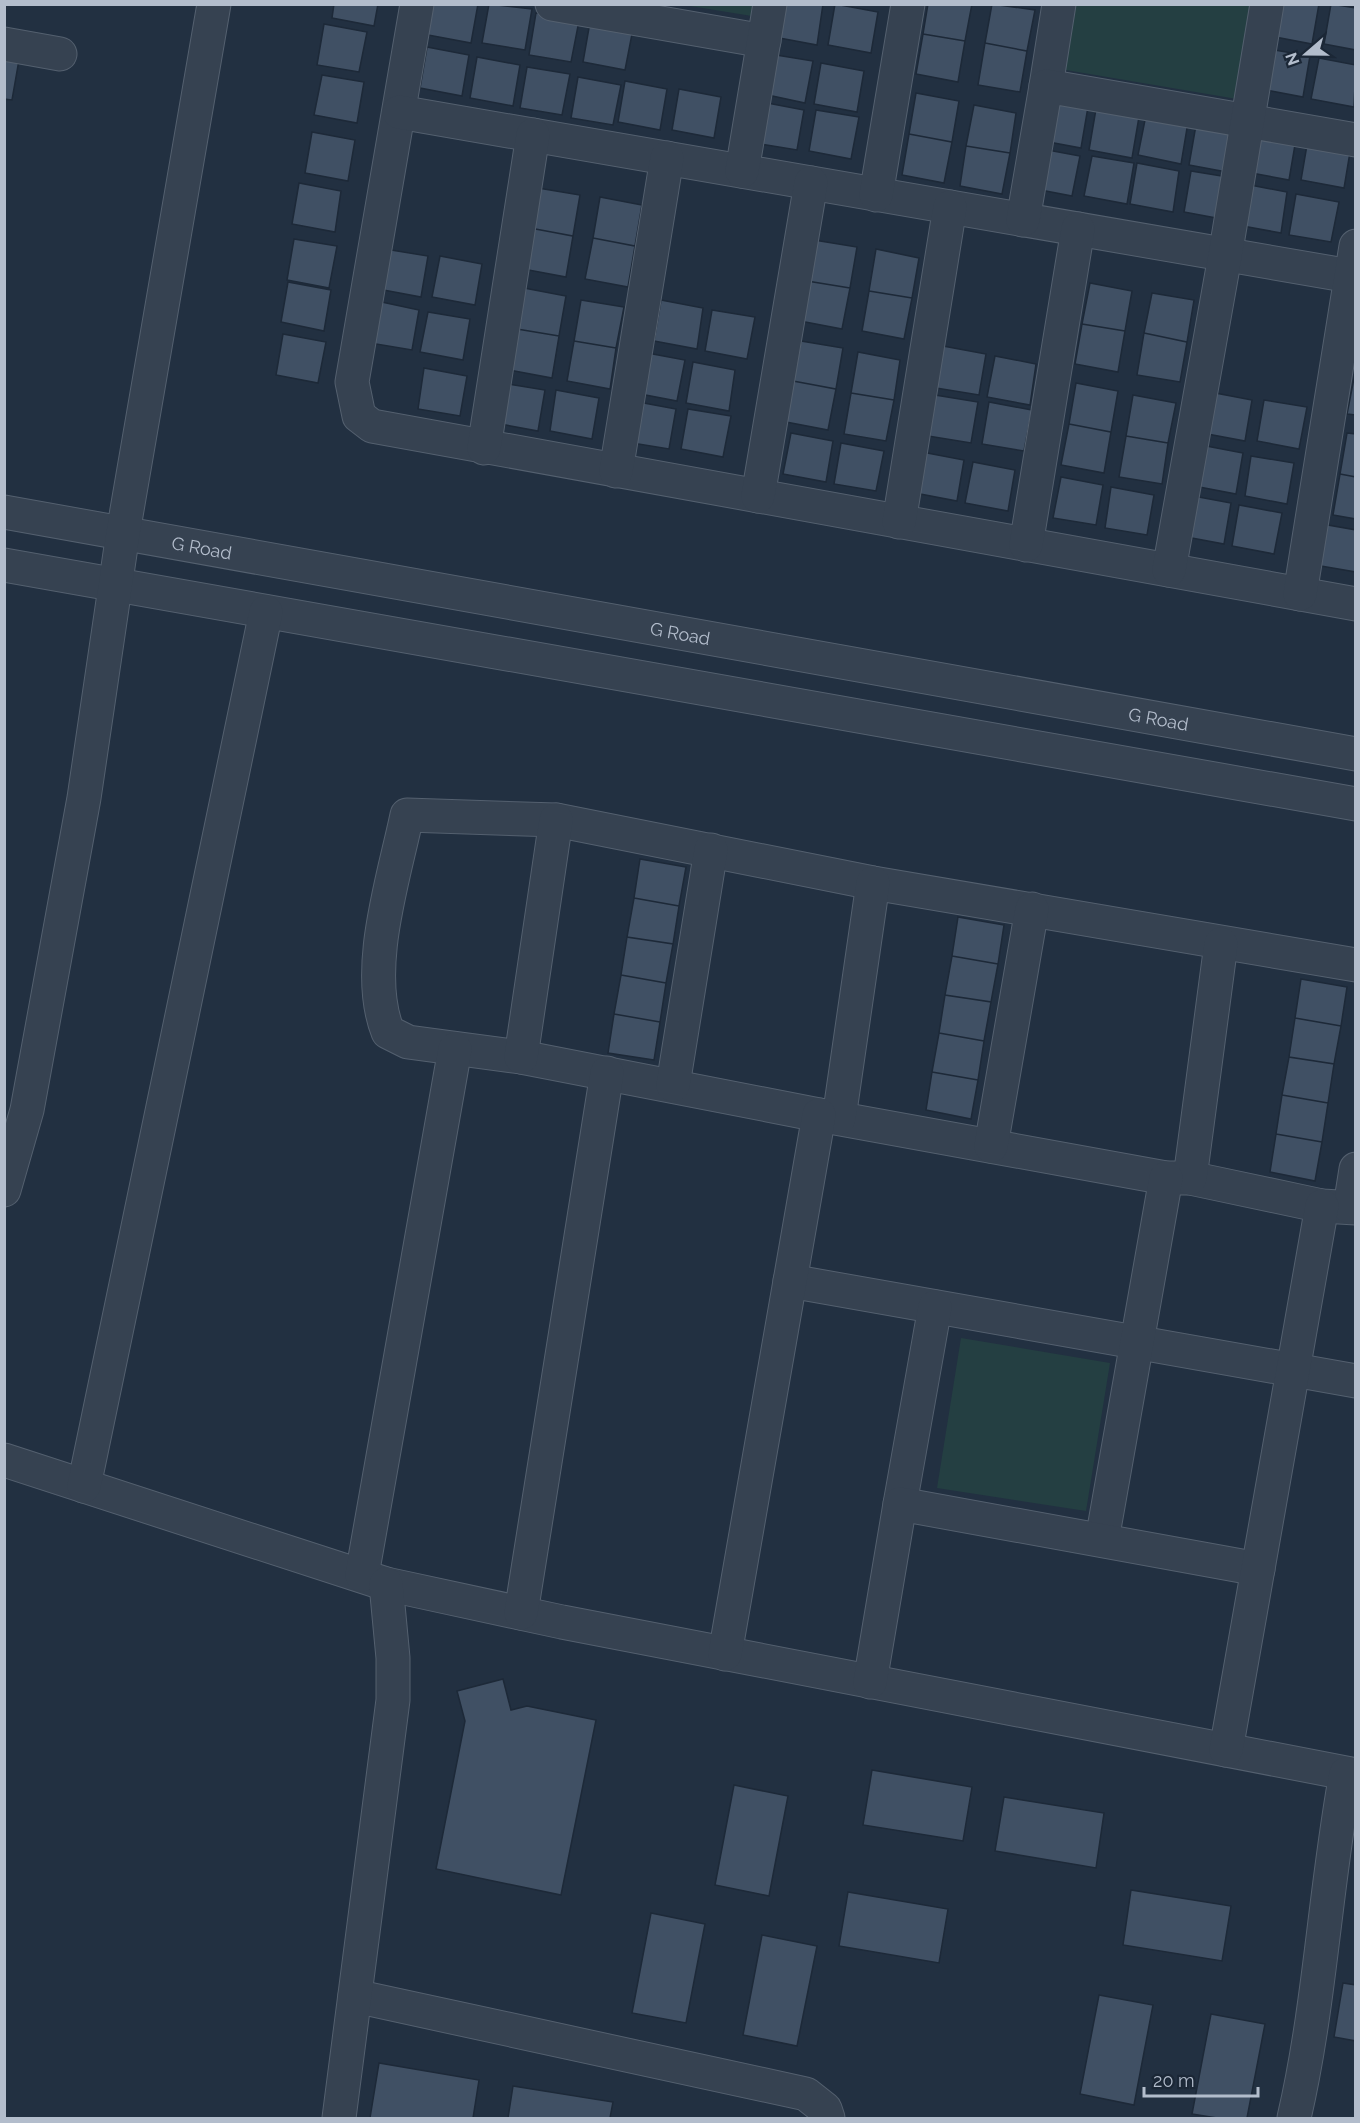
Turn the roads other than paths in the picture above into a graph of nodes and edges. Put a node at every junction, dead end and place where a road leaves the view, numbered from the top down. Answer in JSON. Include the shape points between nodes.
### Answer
{"nodes":[{"id":1,"x":214,"y":4,"type":"edge"},
{"id":2,"x":417,"y":4,"type":"edge"},
{"id":3,"x":770,"y":4,"type":"edge"},
{"id":4,"x":908,"y":4,"type":"edge"},
{"id":5,"x":1059,"y":4,"type":"edge"},
{"id":6,"x":1267,"y":4,"type":"edge"},
{"id":7,"x":562,"y":5,"type":"edge"},
{"id":8,"x":764,"y":41,"type":"junction"},
{"id":9,"x":4,"y":44,"type":"edge"},
{"id":10,"x":60,"y":54,"type":"dead end"},
{"id":11,"x":1046,"y":86,"type":"junction"},
{"id":12,"x":399,"y":112,"type":"junction"},
{"id":13,"x":1248,"y":122,"type":"junction"},
{"id":14,"x":533,"y":135,"type":"junction"},
{"id":15,"x":1356,"y":140,"type":"edge"},
{"id":16,"x":667,"y":159,"type":"junction"},
{"id":17,"x":742,"y":171,"type":"junction"},
{"id":18,"x":811,"y":183,"type":"junction"},
{"id":19,"x":876,"y":195,"type":"junction"},
{"id":20,"x":950,"y":207,"type":"junction"},
{"id":21,"x":1023,"y":220,"type":"junction"},
{"id":22,"x":1078,"y":230,"type":"junction"},
{"id":23,"x":1225,"y":256,"type":"junction"},
{"id":24,"x":1354,"y":267,"type":"edge"},
{"id":25,"x":484,"y":447,"type":"junction"},
{"id":26,"x":616,"y":471,"type":"junction"},
{"id":27,"x":758,"y":496,"type":"junction"},
{"id":28,"x":4,"y":512,"type":"edge"},
{"id":29,"x":899,"y":522,"type":"junction"},
{"id":30,"x":123,"y":533,"type":"junction"},
{"id":31,"x":1026,"y":545,"type":"junction"},
{"id":32,"x":4,"y":565,"type":"edge"},
{"id":33,"x":1169,"y":570,"type":"junction"},
{"id":34,"x":115,"y":585,"type":"junction"},
{"id":35,"x":1300,"y":594,"type":"junction"},
{"id":36,"x":1356,"y":604,"type":"edge"},
{"id":37,"x":266,"y":612,"type":"junction"},
{"id":38,"x":1356,"y":754,"type":"edge"},
{"id":39,"x":1356,"y":804,"type":"edge"},
{"id":40,"x":556,"y":820,"type":"junction"},
{"id":41,"x":711,"y":850,"type":"junction"},
{"id":42,"x":873,"y":883,"type":"junction"},
{"id":43,"x":1032,"y":909,"type":"junction"},
{"id":44,"x":1221,"y":944,"type":"junction"},
{"id":45,"x":1356,"y":965,"type":"edge"},
{"id":46,"x":455,"y":1049,"type":"junction"},
{"id":47,"x":521,"y":1057,"type":"junction"},
{"id":48,"x":607,"y":1073,"type":"junction"},
{"id":49,"x":673,"y":1085,"type":"junction"},
{"id":50,"x":829,"y":1116,"type":"junction"},
{"id":51,"x":991,"y":1146,"type":"junction"},
{"id":52,"x":1356,"y":1169,"type":"edge"},
{"id":53,"x":1178,"y":1178,"type":"junction"},
{"id":54,"x":4,"y":1190,"type":"edge"},
{"id":55,"x":1342,"y":1207,"type":"edge"},
{"id":56,"x":790,"y":1281,"type":"junction"},
{"id":57,"x":935,"y":1307,"type":"junction"},
{"id":58,"x":1137,"y":1344,"type":"junction"},
{"id":59,"x":1293,"y":1370,"type":"junction"},
{"id":60,"x":1356,"y":1381,"type":"edge"},
{"id":61,"x":4,"y":1460,"type":"edge"},
{"id":62,"x":84,"y":1486,"type":"junction"},
{"id":63,"x":900,"y":1504,"type":"junction"},
{"id":64,"x":1102,"y":1540,"type":"junction"},
{"id":65,"x":1258,"y":1569,"type":"junction"},
{"id":66,"x":374,"y":1580,"type":"junction"},
{"id":67,"x":521,"y":1613,"type":"junction"},
{"id":68,"x":725,"y":1654,"type":"junction"},
{"id":69,"x":870,"y":1682,"type":"junction"},
{"id":70,"x":1226,"y":1750,"type":"junction"},
{"id":71,"x":1351,"y":1775,"type":"edge"},
{"id":72,"x":355,"y":1996,"type":"junction"},
{"id":73,"x":339,"y":2118,"type":"edge"},
{"id":74,"x":828,"y":2118,"type":"edge"},
{"id":75,"x":1294,"y":2118,"type":"edge"}],
"edges":[{"from":1,"to":30,"type":"street"},
{"from":2,"to":12,"type":"street"},
{"from":3,"to":8,"type":"street"},
{"from":4,"to":19,"type":"street"},
{"from":5,"to":11,"type":"street"},
{"from":6,"to":13,"type":"street"},
{"from":7,"to":8,"type":"street"},
{"from":8,"to":17,"type":"street"},
{"from":9,"to":10,"type":"street"},
{"from":11,"to":13,"type":"street"},
{"from":11,"to":21,"type":"street"},
{"from":12,"to":14,"type":"street"},
{"from":12,"to":25,"type":"street","via":[[352,382],[354,405],[359,416],[372,426]]},
{"from":13,"to":15,"type":"street"},
{"from":13,"to":23,"type":"street"},
{"from":14,"to":16,"type":"street"},
{"from":14,"to":25,"type":"street"},
{"from":16,"to":17,"type":"street"},
{"from":16,"to":26,"type":"street"},
{"from":17,"to":18,"type":"street"},
{"from":18,"to":19,"type":"street"},
{"from":18,"to":27,"type":"street"},
{"from":19,"to":20,"type":"street"},
{"from":20,"to":21,"type":"street"},
{"from":20,"to":29,"type":"street"},
{"from":21,"to":22,"type":"street"},
{"from":22,"to":23,"type":"street"},
{"from":22,"to":31,"type":"street"},
{"from":23,"to":24,"type":"street"},
{"from":23,"to":33,"type":"street"},
{"from":24,"to":35,"type":"street"},
{"from":25,"to":26,"type":"street"},
{"from":26,"to":27,"type":"street"},
{"from":27,"to":29,"type":"street"},
{"from":28,"to":30,"type":"street","name":"G Road"},
{"from":29,"to":31,"type":"street"},
{"from":30,"to":34,"type":"street"},
{"from":30,"to":38,"type":"street","name":"G Road"},
{"from":31,"to":33,"type":"street"},
{"from":32,"to":34,"type":"street"},
{"from":33,"to":35,"type":"street"},
{"from":34,"to":37,"type":"street"},
{"from":34,"to":54,"type":"street","via":[[84,798],[27,1110]]},
{"from":35,"to":36,"type":"street"},
{"from":37,"to":39,"type":"street"},
{"from":37,"to":62,"type":"street"},
{"from":40,"to":41,"type":"street"},
{"from":40,"to":46,"type":"street","via":[[407,814],[379,954],[377,990],[381,1014],[388,1032],[408,1042]]},
{"from":40,"to":47,"type":"street"},
{"from":41,"to":42,"type":"street"},
{"from":41,"to":49,"type":"street"},
{"from":42,"to":43,"type":"street"},
{"from":42,"to":50,"type":"street"},
{"from":43,"to":44,"type":"street"},
{"from":43,"to":51,"type":"street"},
{"from":44,"to":45,"type":"street"},
{"from":44,"to":53,"type":"street"},
{"from":46,"to":47,"type":"street"},
{"from":46,"to":66,"type":"street"},
{"from":47,"to":48,"type":"street"},
{"from":48,"to":49,"type":"street"},
{"from":48,"to":67,"type":"street"},
{"from":49,"to":50,"type":"street"},
{"from":50,"to":51,"type":"street"},
{"from":50,"to":56,"type":"street"},
{"from":51,"to":53,"type":"street"},
{"from":52,"to":55,"type":"street"},
{"from":53,"to":55,"type":"street"},
{"from":53,"to":58,"type":"street"},
{"from":55,"to":59,"type":"street"},
{"from":56,"to":57,"type":"street"},
{"from":56,"to":68,"type":"street"},
{"from":57,"to":58,"type":"street"},
{"from":57,"to":63,"type":"street"},
{"from":58,"to":59,"type":"street"},
{"from":58,"to":64,"type":"street"},
{"from":59,"to":60,"type":"street"},
{"from":59,"to":65,"type":"street"},
{"from":61,"to":62,"type":"street"},
{"from":62,"to":66,"type":"street"},
{"from":63,"to":64,"type":"street"},
{"from":63,"to":69,"type":"street"},
{"from":64,"to":65,"type":"street"},
{"from":65,"to":70,"type":"street"},
{"from":66,"to":67,"type":"street"},
{"from":66,"to":72,"type":"street","via":[[393,1658],[393,1700]]},
{"from":67,"to":68,"type":"street"},
{"from":68,"to":69,"type":"street"},
{"from":69,"to":70,"type":"street"},
{"from":70,"to":71,"type":"street"},
{"from":71,"to":75,"type":"street","via":[[1335,1832],[1304,2078]]},
{"from":72,"to":73,"type":"street"},
{"from":72,"to":74,"type":"street","via":[[807,2094],[825,2109]]}]}
